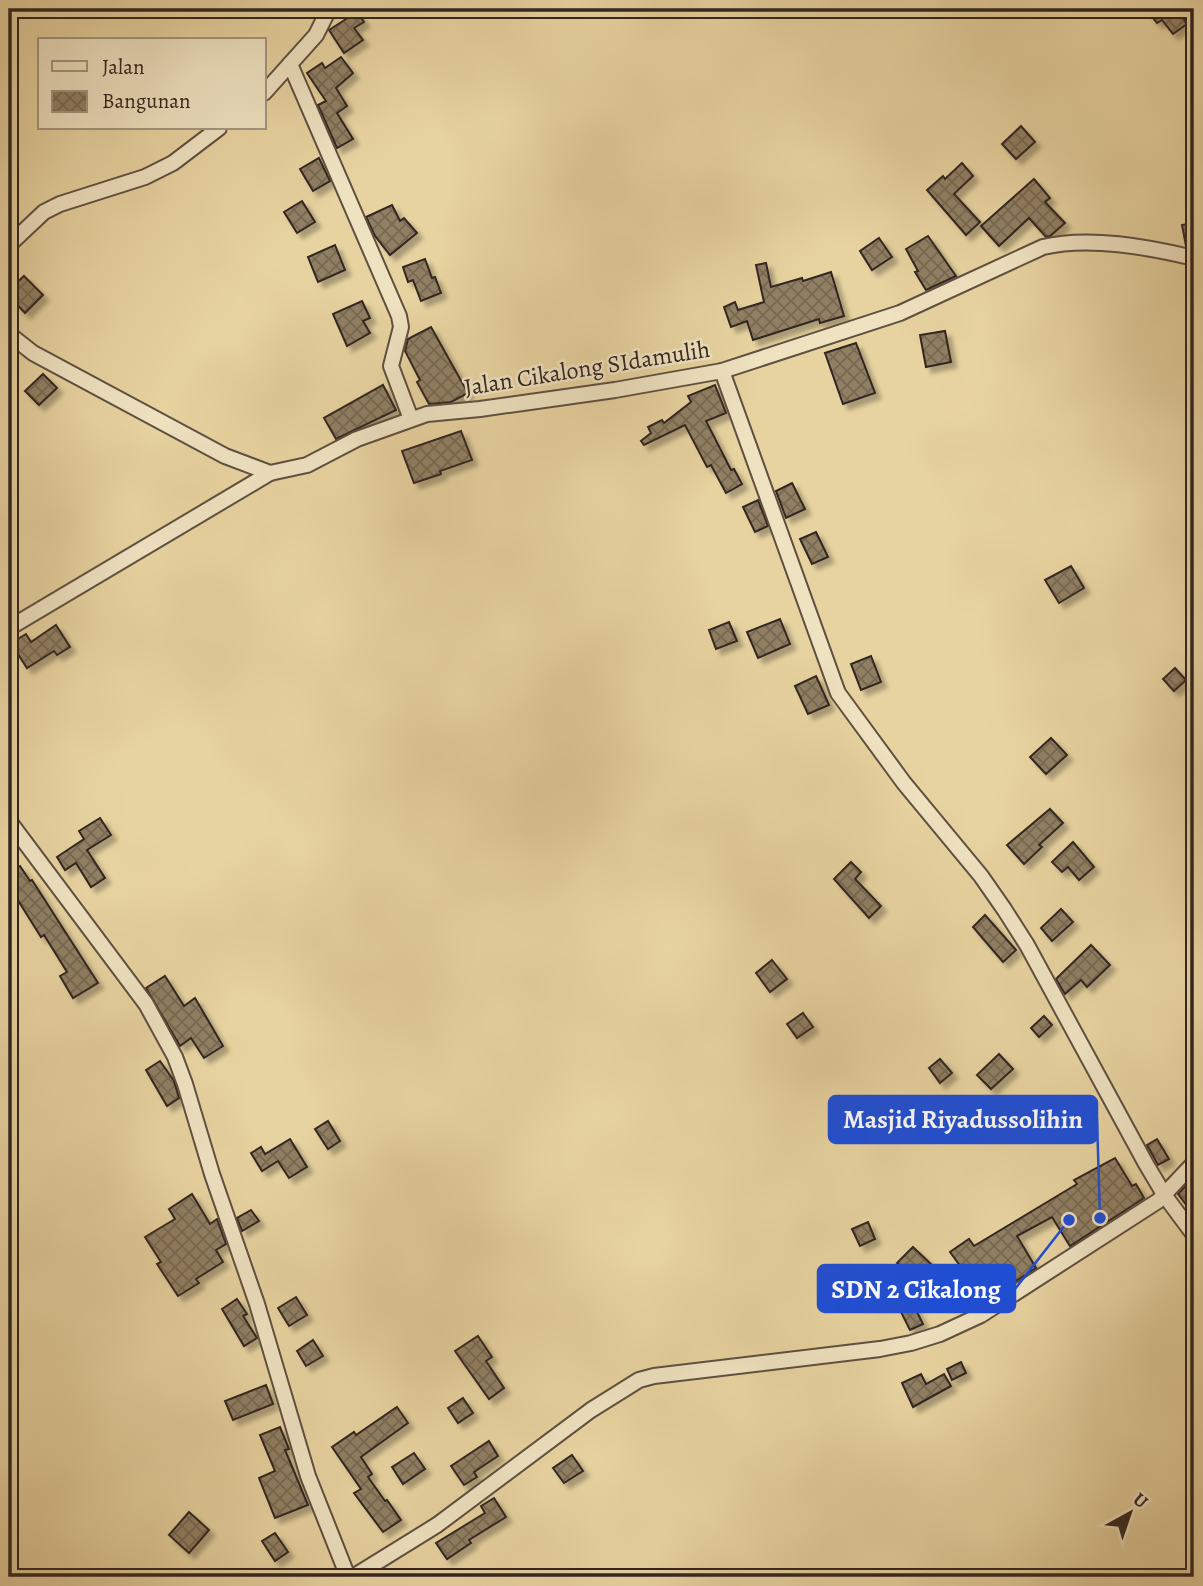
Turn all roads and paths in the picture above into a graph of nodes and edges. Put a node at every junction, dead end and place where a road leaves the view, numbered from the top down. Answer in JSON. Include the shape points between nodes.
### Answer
{"nodes":[{"id":1,"x":329,"y":9,"type":"edge"},
{"id":2,"x":290,"y":64,"type":"junction"},
{"id":3,"x":266,"y":91,"type":"edge"},
{"id":4,"x":216,"y":130,"type":"edge"},
{"id":5,"x":9,"y":245,"type":"edge"},
{"id":6,"x":1194,"y":258,"type":"edge"},
{"id":7,"x":9,"y":334,"type":"edge"},
{"id":8,"x":722,"y":370,"type":"junction"},
{"id":9,"x":411,"y":419,"type":"junction"},
{"id":10,"x":271,"y":473,"type":"junction"},
{"id":11,"x":9,"y":628,"type":"edge"},
{"id":12,"x":9,"y":821,"type":"edge"},
{"id":13,"x":1194,"y":1163,"type":"edge"},
{"id":14,"x":1165,"y":1196,"type":"junction"},
{"id":15,"x":1194,"y":1235,"type":"edge"},
{"id":16,"x":351,"y":1577,"type":"edge"}],
"edges":[{"from":1,"to":2,"type":"street","via":[[316,35]]},
{"from":2,"to":3,"type":"street"},
{"from":2,"to":9,"type":"street","via":[[400,316],[391,366]]},
{"from":4,"to":5,"type":"street","via":[[173,163],[145,177],[44,212]]},
{"from":6,"to":8,"type":"street","name":"Jalan Cikalong SIdamulih","via":[[1157,249],[1063,242],[900,313]]},
{"from":7,"to":10,"type":"street","via":[[33,353],[225,456]]},
{"from":8,"to":9,"type":"street","name":"Jalan Cikalong SIdamulih"},
{"from":8,"to":14,"type":"street","via":[[838,693],[1004,909]]},
{"from":9,"to":10,"type":"street","name":"Jalan Cikalong SIdamulih","via":[[357,439],[307,465]]},
{"from":10,"to":11,"type":"street"},
{"from":12,"to":16,"type":"street","via":[[146,1004],[175,1057],[308,1476]]},
{"from":13,"to":14,"type":"street"},
{"from":14,"to":15,"type":"street"},
{"from":14,"to":16,"type":"street","via":[[981,1315],[940,1334],[880,1349],[639,1380],[591,1410],[437,1525]]}]}
